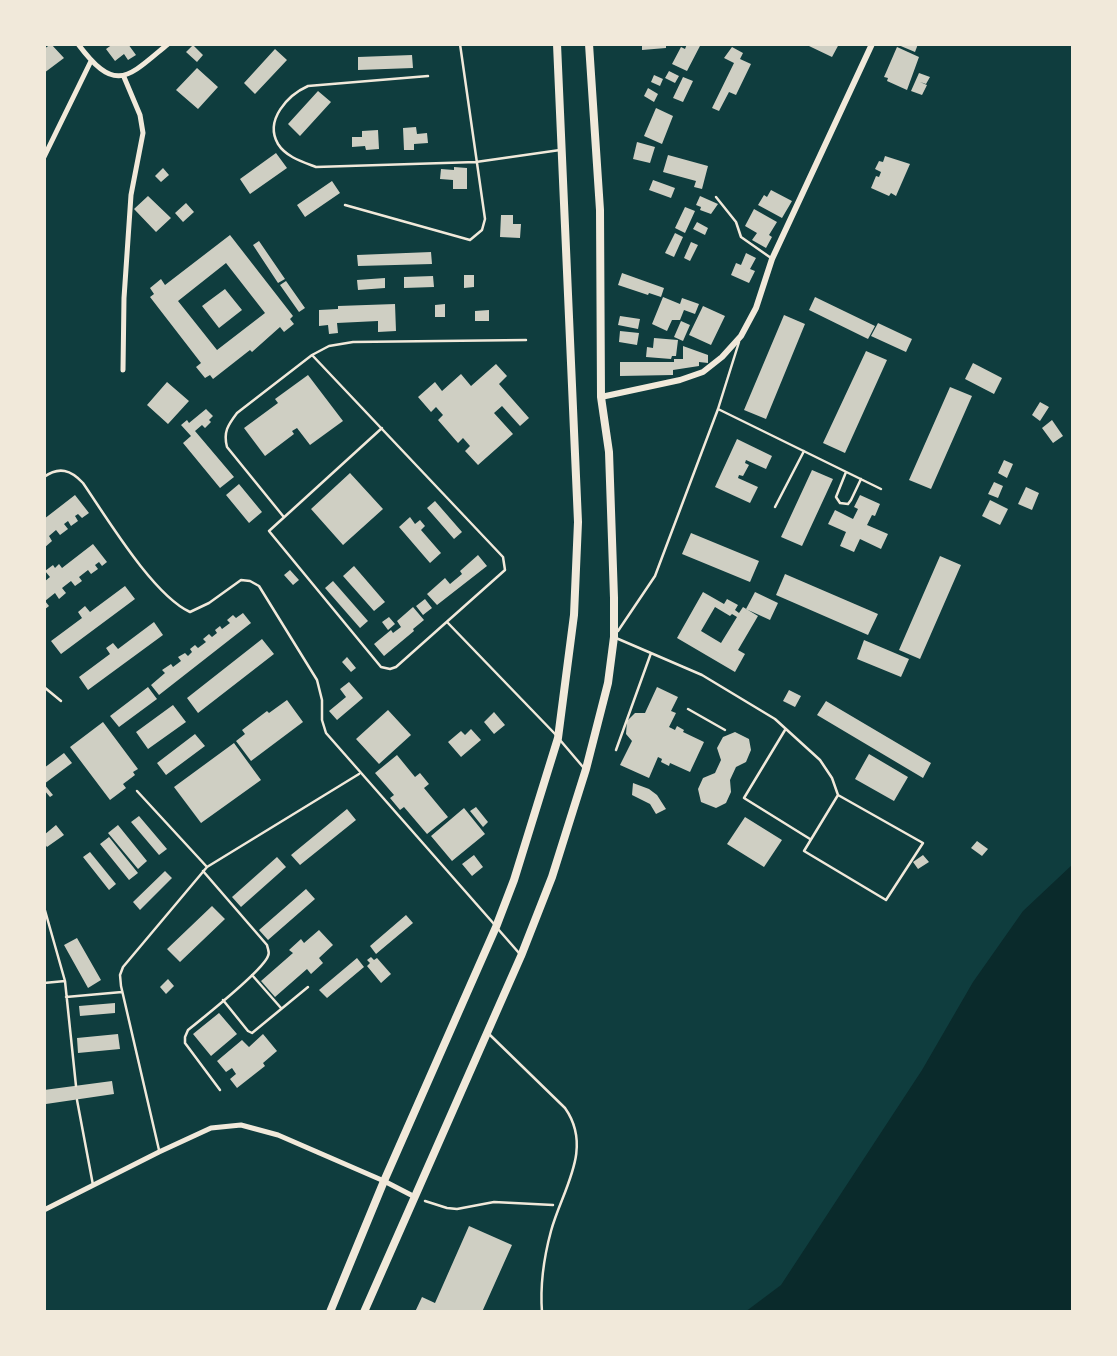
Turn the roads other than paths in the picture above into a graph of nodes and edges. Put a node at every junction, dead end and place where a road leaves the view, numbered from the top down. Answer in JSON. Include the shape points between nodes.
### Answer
{"nodes":[{"id":1,"x":78,"y":44,"type":"edge"},
{"id":2,"x":168,"y":44,"type":"edge"},
{"id":3,"x":460,"y":44,"type":"edge"},
{"id":4,"x":557,"y":44,"type":"edge"},
{"id":5,"x":589,"y":44,"type":"edge"},
{"id":6,"x":872,"y":44,"type":"edge"},
{"id":7,"x":92,"y":61,"type":"junction"},
{"id":8,"x":428,"y":76,"type":"dead end"},
{"id":9,"x":124,"y":77,"type":"junction"},
{"id":10,"x":563,"y":150,"type":"junction"},
{"id":11,"x":44,"y":157,"type":"edge"},
{"id":12,"x":476,"y":162,"type":"junction"},
{"id":13,"x":716,"y":197,"type":"dead end"},
{"id":14,"x":345,"y":205,"type":"dead end"},
{"id":15,"x":772,"y":259,"type":"junction"},
{"id":16,"x":741,"y":336,"type":"junction"},
{"id":17,"x":526,"y":340,"type":"dead end"},
{"id":18,"x":312,"y":355,"type":"junction"},
{"id":19,"x":123,"y":370,"type":"dead end"},
{"id":20,"x":601,"y":397,"type":"junction"},
{"id":21,"x":718,"y":409,"type":"junction"},
{"id":22,"x":382,"y":428,"type":"junction"},
{"id":23,"x":804,"y":451,"type":"junction"},
{"id":24,"x":846,"y":472,"type":"junction"},
{"id":25,"x":44,"y":477,"type":"edge"},
{"id":26,"x":861,"y":479,"type":"junction"},
{"id":27,"x":881,"y":489,"type":"dead end"},
{"id":28,"x":775,"y":507,"type":"dead end"},
{"id":29,"x":284,"y":516,"type":"junction"},
{"id":30,"x":447,"y":622,"type":"junction"},
{"id":31,"x":614,"y":637,"type":"junction"},
{"id":32,"x":651,"y":653,"type":"junction"},
{"id":33,"x":44,"y":688,"type":"edge"},
{"id":34,"x":61,"y":701,"type":"dead end"},
{"id":35,"x":688,"y":709,"type":"dead end"},
{"id":36,"x":725,"y":730,"type":"dead end"},
{"id":37,"x":785,"y":730,"type":"junction"},
{"id":38,"x":558,"y":738,"type":"junction"},
{"id":39,"x":616,"y":750,"type":"dead end"},
{"id":40,"x":586,"y":769,"type":"junction"},
{"id":41,"x":359,"y":774,"type":"junction"},
{"id":42,"x":137,"y":791,"type":"dead end"},
{"id":43,"x":838,"y":795,"type":"junction"},
{"id":44,"x":811,"y":840,"type":"junction"},
{"id":45,"x":207,"y":867,"type":"junction"},
{"id":46,"x":203,"y":871,"type":"junction"},
{"id":47,"x":44,"y":907,"type":"edge"},
{"id":48,"x":496,"y":927,"type":"junction"},
{"id":49,"x":521,"y":956,"type":"junction"},
{"id":50,"x":252,"y":975,"type":"junction"},
{"id":51,"x":65,"y":981,"type":"junction"},
{"id":52,"x":44,"y":983,"type":"edge"},
{"id":53,"x":308,"y":987,"type":"dead end"},
{"id":54,"x":122,"y":992,"type":"junction"},
{"id":55,"x":66,"y":997,"type":"junction"},
{"id":56,"x":223,"y":1000,"type":"junction"},
{"id":57,"x":281,"y":1008,"type":"junction"},
{"id":58,"x":487,"y":1032,"type":"junction"},
{"id":59,"x":76,"y":1086,"type":"dead end"},
{"id":60,"x":220,"y":1090,"type":"dead end"},
{"id":61,"x":77,"y":1100,"type":"dead end"},
{"id":62,"x":159,"y":1152,"type":"junction"},
{"id":63,"x":384,"y":1181,"type":"junction"},
{"id":64,"x":93,"y":1185,"type":"junction"},
{"id":65,"x":415,"y":1197,"type":"junction"},
{"id":66,"x":44,"y":1210,"type":"edge"},
{"id":67,"x":330,"y":1312,"type":"edge"},
{"id":68,"x":365,"y":1312,"type":"edge"},
{"id":69,"x":542,"y":1312,"type":"edge"}],
"edges":[{"from":1,"to":7,"type":"street"},
{"from":2,"to":9,"type":"street"},
{"from":3,"to":12,"type":"lane"},
{"from":4,"to":10,"type":"main road"},
{"from":5,"to":20,"type":"main road","via":[[600,210]]},
{"from":6,"to":15,"type":"street"},
{"from":7,"to":9,"type":"street","via":[[112,75]]},
{"from":7,"to":11,"type":"street"},
{"from":8,"to":12,"type":"lane","via":[[308,86],[293,93],[279,109],[273,132],[279,146],[316,167]]},
{"from":9,"to":19,"type":"street","via":[[143,133],[131,195]]},
{"from":10,"to":12,"type":"lane"},
{"from":10,"to":38,"type":"main road","via":[[578,522],[574,615]]},
{"from":12,"to":14,"type":"lane","via":[[485,219],[482,230],[470,240]]},
{"from":13,"to":15,"type":"lane","via":[[736,222],[741,237]]},
{"from":15,"to":16,"type":"street"},
{"from":16,"to":20,"type":"street","via":[[703,372]]},
{"from":16,"to":21,"type":"lane"},
{"from":17,"to":18,"type":"lane","via":[[354,342],[329,346]]},
{"from":18,"to":22,"type":"lane"},
{"from":18,"to":29,"type":"lane","via":[[237,413],[224,436],[226,447]]},
{"from":20,"to":31,"type":"main road","via":[[609,452]]},
{"from":21,"to":23,"type":"lane"},
{"from":21,"to":31,"type":"lane","via":[[655,576]]},
{"from":22,"to":29,"type":"lane"},
{"from":22,"to":30,"type":"lane","via":[[503,557],[505,570]]},
{"from":23,"to":24,"type":"lane"},
{"from":23,"to":28,"type":"lane"},
{"from":24,"to":26,"type":"lane"},
{"from":24,"to":26,"type":"lane","via":[[836,497],[840,503],[848,504]]},
{"from":25,"to":41,"type":"lane","via":[[60,470],[76,475],[139,565],[180,608],[198,609],[241,580],[259,586],[317,680],[326,733]]},
{"from":26,"to":27,"type":"lane"},
{"from":29,"to":30,"type":"lane","via":[[270,533],[381,667],[396,667]]},
{"from":30,"to":38,"type":"lane"},
{"from":31,"to":32,"type":"lane"},
{"from":31,"to":40,"type":"main road","via":[[608,683]]},
{"from":32,"to":37,"type":"lane","via":[[743,698]]},
{"from":32,"to":39,"type":"lane"},
{"from":33,"to":34,"type":"lane"},
{"from":35,"to":36,"type":"lane"},
{"from":37,"to":43,"type":"lane","via":[[820,760]]},
{"from":37,"to":44,"type":"lane","via":[[744,798]]},
{"from":38,"to":40,"type":"lane"},
{"from":38,"to":48,"type":"main road"},
{"from":40,"to":49,"type":"main road"},
{"from":41,"to":45,"type":"lane"},
{"from":41,"to":48,"type":"lane"},
{"from":42,"to":45,"type":"lane"},
{"from":43,"to":44,"type":"lane"},
{"from":43,"to":44,"type":"lane","via":[[923,843],[886,900],[804,851]]},
{"from":45,"to":46,"type":"lane"},
{"from":46,"to":50,"type":"lane","via":[[267,945],[267,958]]},
{"from":46,"to":54,"type":"lane","via":[[124,967]]},
{"from":47,"to":51,"type":"lane"},
{"from":48,"to":49,"type":"lane"},
{"from":48,"to":63,"type":"main road"},
{"from":49,"to":58,"type":"main road"},
{"from":50,"to":56,"type":"lane"},
{"from":50,"to":57,"type":"lane"},
{"from":51,"to":52,"type":"lane"},
{"from":51,"to":55,"type":"lane"},
{"from":53,"to":57,"type":"lane"},
{"from":54,"to":55,"type":"lane"},
{"from":54,"to":62,"type":"lane"},
{"from":55,"to":59,"type":"lane"},
{"from":56,"to":57,"type":"lane","via":[[250,1033]]},
{"from":56,"to":60,"type":"lane","via":[[185,1037]]},
{"from":58,"to":65,"type":"main road"},
{"from":58,"to":69,"type":"lane","via":[[565,1108],[578,1132],[578,1148],[545,1254]]},
{"from":61,"to":64,"type":"lane"},
{"from":62,"to":63,"type":"street","via":[[211,1128],[241,1125],[278,1135]]},
{"from":62,"to":64,"type":"street"},
{"from":63,"to":65,"type":"street"},
{"from":63,"to":67,"type":"main road"},
{"from":64,"to":66,"type":"street"},
{"from":65,"to":68,"type":"main road"}]}
